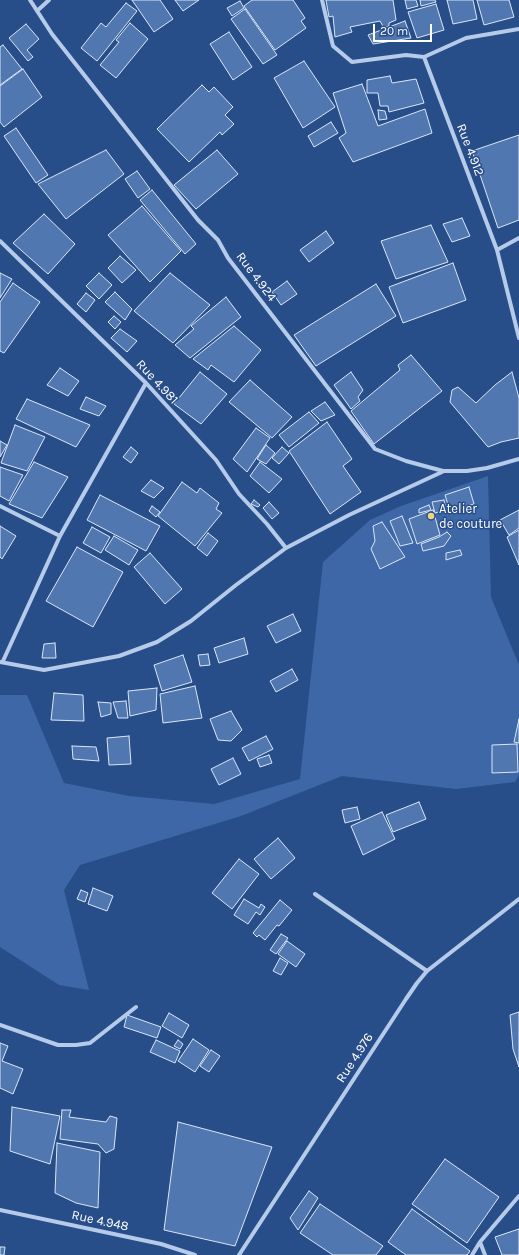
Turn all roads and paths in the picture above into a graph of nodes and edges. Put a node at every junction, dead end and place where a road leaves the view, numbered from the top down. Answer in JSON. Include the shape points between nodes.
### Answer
{"nodes":[{"id":1,"x":30,"y":0,"type":"edge"},
{"id":2,"x":49,"y":0,"type":"edge"},
{"id":3,"x":322,"y":0,"type":"edge"},
{"id":4,"x":37,"y":10,"type":"junction"},
{"id":5,"x":519,"y":29,"type":"edge"},
{"id":6,"x":424,"y":57,"type":"junction"},
{"id":7,"x":519,"y":238,"type":"edge"},
{"id":8,"x":0,"y":241,"type":"edge"},
{"id":9,"x":497,"y":250,"type":"junction"},
{"id":10,"x":519,"y":338,"type":"edge"},
{"id":11,"x":146,"y":383,"type":"junction"},
{"id":12,"x":519,"y":459,"type":"edge"},
{"id":13,"x":443,"y":471,"type":"junction"},
{"id":14,"x":0,"y":506,"type":"edge"},
{"id":15,"x":60,"y":536,"type":"junction"},
{"id":16,"x":286,"y":548,"type":"junction"},
{"id":17,"x":1,"y":661,"type":"edge"},
{"id":18,"x":315,"y":894,"type":"dead end"},
{"id":19,"x":519,"y":899,"type":"edge"},
{"id":20,"x":428,"y":971,"type":"junction"},
{"id":21,"x":136,"y":1007,"type":"dead end"},
{"id":22,"x":0,"y":1025,"type":"edge"},
{"id":23,"x":519,"y":1196,"type":"edge"},
{"id":24,"x":0,"y":1210,"type":"edge"},
{"id":25,"x":480,"y":1242,"type":"junction"},
{"id":26,"x":195,"y":1255,"type":"edge"},
{"id":27,"x":240,"y":1255,"type":"edge"},
{"id":28,"x":472,"y":1255,"type":"edge"},
{"id":29,"x":485,"y":1255,"type":"edge"}],
"edges":[{"from":1,"to":4,"type":"street","name":"Rue 4.924"},
{"from":2,"to":4,"type":"street"},
{"from":3,"to":6,"type":"street","via":[[333,46],[352,62],[406,55]]},
{"from":4,"to":13,"type":"street","name":"Rue 4.924","via":[[52,34],[198,220],[218,240],[228,258],[375,449]]},
{"from":5,"to":6,"type":"street","via":[[466,38]]},
{"from":6,"to":9,"type":"street","name":"Rue 4.912"},
{"from":7,"to":9,"type":"street"},
{"from":8,"to":11,"type":"street","name":"Rue 4.981"},
{"from":9,"to":10,"type":"street","name":"Rue 4.912"},
{"from":11,"to":15,"type":"street"},
{"from":11,"to":16,"type":"street","name":"Rue 4.981","via":[[216,460],[239,494]]},
{"from":12,"to":13,"type":"street","name":"Rue 4.924","via":[[487,468]]},
{"from":13,"to":16,"type":"street"},
{"from":14,"to":15,"type":"street"},
{"from":15,"to":17,"type":"street"},
{"from":16,"to":17,"type":"street","via":[[191,621],[157,642],[119,656],[44,670]]},
{"from":18,"to":20,"type":"street"},
{"from":19,"to":20,"type":"street","name":"Rue 4.976"},
{"from":20,"to":27,"type":"street","name":"Rue 4.976","via":[[406,999]]},
{"from":21,"to":22,"type":"street","via":[[90,1043],[76,1045],[58,1045]]},
{"from":23,"to":25,"type":"street"},
{"from":24,"to":26,"type":"street","name":"Rue 4.948","via":[[161,1244]]},
{"from":25,"to":28,"type":"street"},
{"from":25,"to":29,"type":"street"}]}
